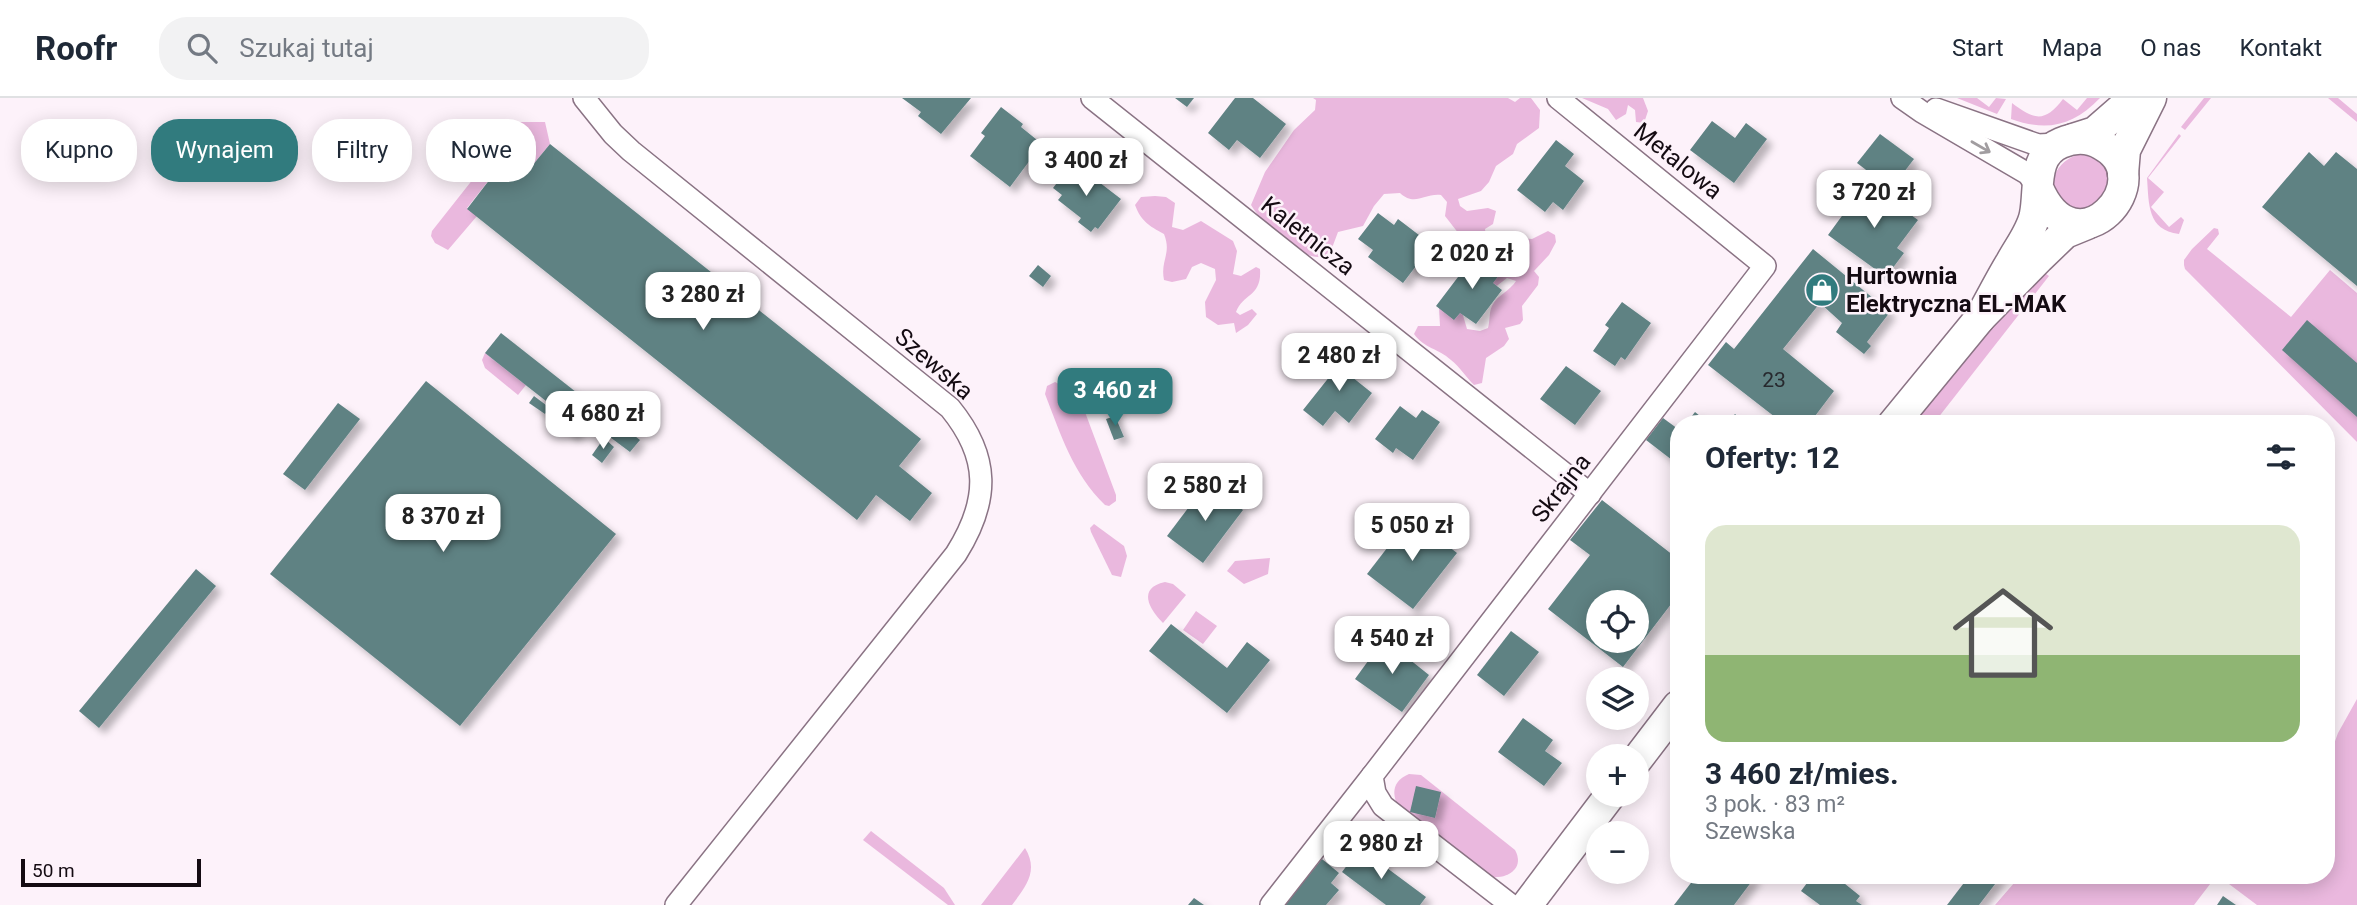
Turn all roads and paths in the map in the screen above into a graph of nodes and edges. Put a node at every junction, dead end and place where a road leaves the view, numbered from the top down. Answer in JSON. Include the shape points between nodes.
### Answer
{"nodes":[{"id":1,"x":584,"y":98,"type":"edge"},
{"id":2,"x":1092,"y":98,"type":"edge"},
{"id":3,"x":1558,"y":98,"type":"edge"},
{"id":4,"x":1904,"y":98,"type":"edge"},
{"id":5,"x":2134,"y":98,"type":"edge"},
{"id":6,"x":2151,"y":98,"type":"edge"},
{"id":7,"x":2065,"y":142,"type":"junction"},
{"id":8,"x":2123,"y":174,"type":"junction"},
{"id":9,"x":2038,"y":188,"type":"junction"},
{"id":10,"x":2087,"y":224,"type":"junction"},
{"id":11,"x":1765,"y":265,"type":"joint"},
{"id":12,"x":1980,"y":318,"type":"junction"},
{"id":13,"x":1900,"y":415,"type":"edge"},
{"id":14,"x":1590,"y":494,"type":"junction"},
{"id":15,"x":1670,"y":716,"type":"edge"},
{"id":16,"x":1649,"y":744,"type":"edge"},
{"id":17,"x":1372,"y":776,"type":"junction"},
{"id":18,"x":1601,"y":807,"type":"edge"},
{"id":19,"x":676,"y":905,"type":"edge"},
{"id":20,"x":1271,"y":905,"type":"edge"},
{"id":21,"x":1511,"y":905,"type":"edge"},
{"id":22,"x":1527,"y":905,"type":"edge"}],
"edges":[{"from":1,"to":19,"type":"street","name":"Szewska","via":[[631,151],[950,408],[965,427],[981,470],[977,512],[956,554]]},
{"from":2,"to":14,"type":"street","name":"Kaletnicza"},
{"from":3,"to":11,"type":"street","name":"Metalowa"},
{"from":4,"to":7,"type":"street","via":[[2038,145]]},
{"from":4,"to":9,"type":"street","one_way":true,"via":[[2028,174]]},
{"from":5,"to":7,"type":"main road","via":[[2095,132]]},
{"from":6,"to":8,"type":"main road","via":[[2125,150]]},
{"from":7,"to":8,"type":"main road","via":[[2090,139],[2105,146],[2118,158]]},
{"from":7,"to":9,"type":"main road","via":[[2045,156]]},
{"from":8,"to":10,"type":"main road","via":[[2123,191],[2115,206],[2103,219]]},
{"from":9,"to":10,"type":"main road","via":[[2055,216]]},
{"from":9,"to":12,"type":"main road","via":[[2035,216]]},
{"from":10,"to":12,"type":"main road","via":[[2064,233]]},
{"from":11,"to":14,"type":"street","name":"Skrajna"},
{"from":12,"to":13,"type":"main road"},
{"from":14,"to":17,"type":"street","name":"Skrajna"},
{"from":15,"to":16,"type":"main road"},
{"from":17,"to":20,"type":"street","name":"Skrajna"},
{"from":17,"to":21,"type":"street","via":[[1383,806]]},
{"from":18,"to":22,"type":"main road"}]}
